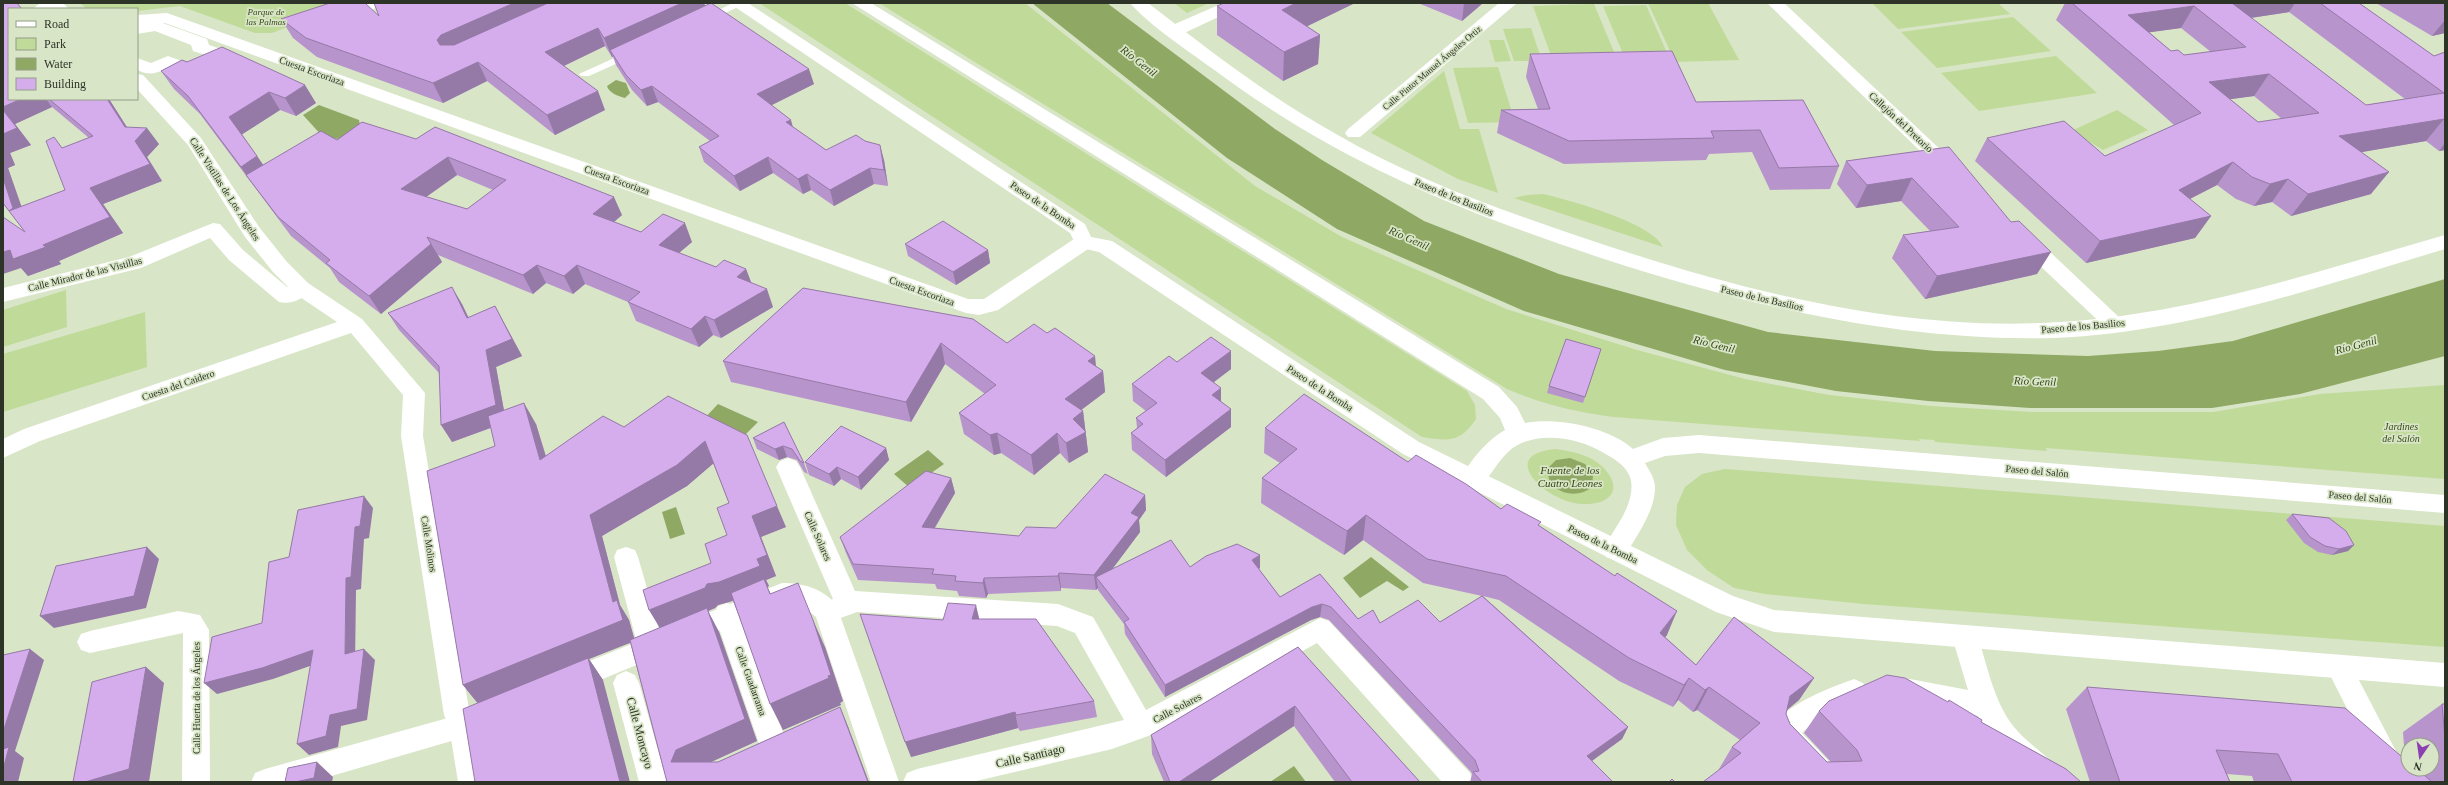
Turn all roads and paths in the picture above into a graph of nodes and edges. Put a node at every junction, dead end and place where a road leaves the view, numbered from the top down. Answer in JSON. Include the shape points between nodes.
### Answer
{"nodes":[{"id":1,"x":53,"y":3,"type":"edge"},
{"id":2,"x":375,"y":3,"type":"edge"},
{"id":3,"x":860,"y":3,"type":"edge"},
{"id":4,"x":1138,"y":3,"type":"edge"},
{"id":5,"x":1236,"y":3,"type":"edge"},
{"id":6,"x":1509,"y":3,"type":"edge"},
{"id":7,"x":1775,"y":3,"type":"edge"},
{"id":8,"x":738,"y":4,"type":"edge"},
{"id":9,"x":43,"y":8,"type":"edge"},
{"id":10,"x":344,"y":15,"type":"edge"},
{"id":11,"x":138,"y":20,"type":"edge"},
{"id":12,"x":696,"y":24,"type":"edge"},
{"id":13,"x":138,"y":29,"type":"edge"},
{"id":14,"x":1174,"y":31,"type":"junction"},
{"id":15,"x":640,"y":49,"type":"edge"},
{"id":16,"x":138,"y":64,"type":"edge"},
{"id":17,"x":585,"y":74,"type":"dead end"},
{"id":18,"x":138,"y":80,"type":"edge"},
{"id":19,"x":1354,"y":133,"type":"dead end"},
{"id":20,"x":1964,"y":182,"type":"edge"},
{"id":21,"x":2010,"y":226,"type":"edge"},
{"id":22,"x":1084,"y":242,"type":"junction"},
{"id":23,"x":2445,"y":242,"type":"edge"},
{"id":24,"x":301,"y":288,"type":"junction"},
{"id":25,"x":3,"y":295,"type":"edge"},
{"id":26,"x":356,"y":324,"type":"junction"},
{"id":27,"x":2115,"y":325,"type":"junction"},
{"id":28,"x":1518,"y":433,"type":"junction"},
{"id":29,"x":3,"y":449,"type":"edge"},
{"id":30,"x":1631,"y":459,"type":"junction"},
{"id":31,"x":788,"y":467,"type":"dead end"},
{"id":32,"x":1472,"y":479,"type":"junction"},
{"id":33,"x":2445,"y":504,"type":"edge"},
{"id":34,"x":1615,"y":550,"type":"junction"},
{"id":35,"x":626,"y":557,"type":"dead end"},
{"id":36,"x":837,"y":608,"type":"junction"},
{"id":37,"x":727,"y":614,"type":"junction"},
{"id":38,"x":1965,"y":637,"type":"junction"},
{"id":39,"x":90,"y":642,"type":"dead end"},
{"id":40,"x":651,"y":647,"type":"junction"},
{"id":41,"x":2339,"y":667,"type":"junction"},
{"id":42,"x":2445,"y":675,"type":"edge"},
{"id":43,"x":626,"y":683,"type":"dead end"},
{"id":44,"x":550,"y":689,"type":"edge"},
{"id":45,"x":1988,"y":706,"type":"junction"},
{"id":46,"x":473,"y":721,"type":"junction"},
{"id":47,"x":1141,"y":726,"type":"junction"},
{"id":48,"x":775,"y":749,"type":"edge"},
{"id":49,"x":2393,"y":774,"type":"edge"},
{"id":50,"x":196,"y":782,"type":"edge"},
{"id":51,"x":265,"y":782,"type":"edge"},
{"id":52,"x":472,"y":782,"type":"edge"},
{"id":53,"x":653,"y":782,"type":"edge"},
{"id":54,"x":885,"y":782,"type":"edge"},
{"id":55,"x":917,"y":782,"type":"edge"},
{"id":56,"x":1460,"y":782,"type":"edge"},
{"id":57,"x":1830,"y":782,"type":"edge"},
{"id":58,"x":2053,"y":782,"type":"edge"}],
"edges":[{"from":1,"to":9,"type":"main road"},
{"from":2,"to":10,"type":"main road"},
{"from":3,"to":28,"type":"main road","via":[[1491,393],[1509,413]]},
{"from":4,"to":14,"type":"main road","name":"Paseo de los Basilios"},
{"from":5,"to":14,"type":"main road"},
{"from":6,"to":19,"type":"main road","name":"Calle Pintor Manuel Ángeles Ortiz"},
{"from":7,"to":20,"type":"main road","name":"Callejón del Pretorio"},
{"from":8,"to":12,"type":"lane"},
{"from":8,"to":22,"type":"main road","name":"Paseo de la Bomba","via":[[1078,229]]},
{"from":11,"to":22,"type":"main road","name":"Cuesta Escoriaza","via":[[167,18],[966,306],[978,308],[991,305]]},
{"from":13,"to":16,"type":"main road","via":[[157,26],[201,43],[199,47],[230,58],[198,73],[168,61],[151,70]]},
{"from":14,"to":27,"type":"main road","name":"Paseo de los Basilios","via":[[1273,106],[1333,141],[1400,175],[1556,236],[1667,273],[1794,306],[1919,326],[2056,330]]},
{"from":15,"to":17,"type":"lane"},
{"from":18,"to":24,"type":"main road","name":"Calle Vistillas de Los Ángeles","via":[[195,142],[252,232]]},
{"from":21,"to":27,"type":"main road"},
{"from":22,"to":32,"type":"main road","name":"Paseo de la Bomba","via":[[1105,246],[1411,448]]},
{"from":23,"to":27,"type":"main road","name":"Paseo de los Basilios","via":[[2253,297],[2172,316]]},
{"from":24,"to":25,"type":"main road","name":"Calle Mirador de las Vistillas","via":[[286,297],[236,255],[213,229],[134,263]]},
{"from":24,"to":26,"type":"main road","name":"Calle Vistillas de Los Ángeles"},
{"from":26,"to":29,"type":"main road","name":"Cuesta del Caidero","via":[[32,435]]},
{"from":26,"to":46,"type":"main road","name":"Calle Molinos","via":[[414,393],[412,436],[457,715]]},
{"from":28,"to":30,"type":"main road","via":[[1538,428],[1563,430],[1612,446]]},
{"from":28,"to":32,"type":"main road","via":[[1501,444]]},
{"from":30,"to":33,"type":"main road","name":"Paseo del Salón","via":[[1663,447],[1700,444]]},
{"from":30,"to":34,"type":"main road","via":[[1643,478],[1641,499],[1635,516]]},
{"from":31,"to":36,"type":"main road","name":"Calle Solares"},
{"from":32,"to":34,"type":"main road","name":"Paseo de la Bomba"},
{"from":34,"to":38,"type":"main road","name":"Paseo de la Bomba","via":[[1725,604],[1774,620]]},
{"from":35,"to":40,"type":"main road"},
{"from":36,"to":37,"type":"main road","via":[[811,596],[782,593]]},
{"from":36,"to":47,"type":"main road","name":"Calle Solares","via":[[857,601],[1058,615],[1084,625]]},
{"from":36,"to":54,"type":"main road","via":[[848,715]]},
{"from":37,"to":40,"type":"main road"},
{"from":37,"to":48,"type":"main road","name":"Calle Guadarrama"},
{"from":38,"to":41,"type":"main road"},
{"from":38,"to":45,"type":"main road"},
{"from":39,"to":50,"type":"main road","name":"Calle Huerta de los Ángeles","via":[[178,622],[191,623],[196,630]]},
{"from":40,"to":44,"type":"main road"},
{"from":41,"to":42,"type":"main road"},
{"from":41,"to":49,"type":"main road"},
{"from":43,"to":53,"type":"main road","name":"Calle Moncayo"},
{"from":45,"to":57,"type":"main road","via":[[1884,686],[1804,713],[1787,729],[1787,736]]},
{"from":45,"to":58,"type":"main road","via":[[1998,727],[2017,750]]},
{"from":46,"to":51,"type":"main road","via":[[441,733]]},
{"from":46,"to":52,"type":"main road","name":"Calle Molinos"},
{"from":47,"to":55,"type":"main road","name":"Calle Santiago","via":[[1112,737]]},
{"from":47,"to":56,"type":"main road","name":"Calle Solares","via":[[1320,629]]}]}
